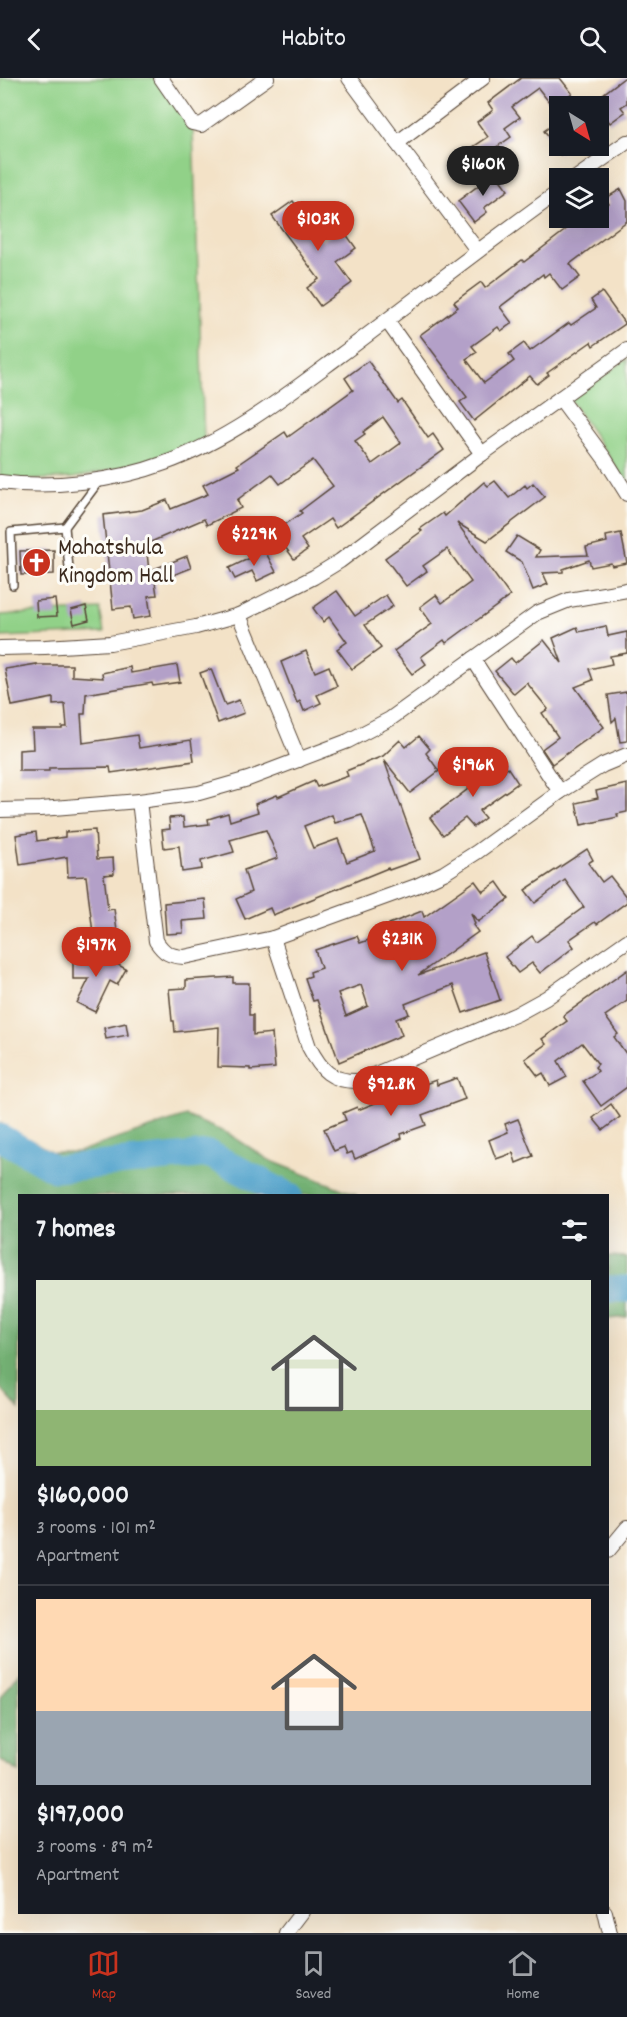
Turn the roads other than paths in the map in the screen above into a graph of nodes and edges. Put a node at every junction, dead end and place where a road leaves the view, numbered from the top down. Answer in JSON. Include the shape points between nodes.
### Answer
{"nodes":[{"id":1,"x":162,"y":78,"type":"edge"},
{"id":2,"x":267,"y":78,"type":"edge"},
{"id":3,"x":349,"y":78,"type":"edge"},
{"id":4,"x":483,"y":78,"type":"edge"},
{"id":5,"x":627,"y":142,"type":"edge"},
{"id":6,"x":397,"y":143,"type":"junction"},
{"id":7,"x":590,"y":168,"type":"edge"},
{"id":8,"x":549,"y":199,"type":"edge"},
{"id":9,"x":477,"y":250,"type":"junction"},
{"id":10,"x":387,"y":321,"type":"junction"},
{"id":11,"x":627,"y":350,"type":"edge"},
{"id":12,"x":560,"y":398,"type":"junction"},
{"id":13,"x":482,"y":454,"type":"junction"},
{"id":14,"x":102,"y":478,"type":"junction"},
{"id":15,"x":0,"y":482,"type":"edge"},
{"id":16,"x":627,"y":494,"type":"edge"},
{"id":17,"x":65,"y":528,"type":"junction"},
{"id":18,"x":70,"y":578,"type":"dead end"},
{"id":19,"x":13,"y":585,"type":"dead end"},
{"id":20,"x":627,"y":591,"type":"edge"},
{"id":21,"x":239,"y":615,"type":"junction"},
{"id":22,"x":0,"y":648,"type":"edge"},
{"id":23,"x":473,"y":659,"type":"junction"},
{"id":24,"x":627,"y":755,"type":"edge"},
{"id":25,"x":299,"y":760,"type":"junction"},
{"id":26,"x":560,"y":792,"type":"junction"},
{"id":27,"x":139,"y":801,"type":"junction"},
{"id":28,"x":0,"y":810,"type":"edge"},
{"id":29,"x":273,"y":938,"type":"junction"},
{"id":30,"x":627,"y":941,"type":"edge"},
{"id":31,"x":627,"y":1528,"type":"edge"},
{"id":32,"x":609,"y":1550,"type":"edge"},
{"id":33,"x":300,"y":1914,"type":"edge"},
{"id":34,"x":605,"y":1914,"type":"edge"},
{"id":35,"x":286,"y":1933,"type":"edge"},
{"id":36,"x":610,"y":1933,"type":"edge"}],
"edges":[{"from":1,"to":2,"type":"street","via":[[192,123],[201,125]]},
{"from":3,"to":6,"type":"street"},
{"from":4,"to":6,"type":"street"},
{"from":5,"to":7,"type":"street"},
{"from":6,"to":9,"type":"street"},
{"from":8,"to":9,"type":"street"},
{"from":9,"to":10,"type":"street"},
{"from":10,"to":13,"type":"street"},
{"from":10,"to":14,"type":"street","via":[[262,413],[204,446],[165,464]]},
{"from":11,"to":12,"type":"street"},
{"from":12,"to":13,"type":"street"},
{"from":12,"to":16,"type":"street"},
{"from":13,"to":21,"type":"street","via":[[340,561]]},
{"from":14,"to":15,"type":"street","via":[[26,485]]},
{"from":14,"to":17,"type":"lane"},
{"from":17,"to":18,"type":"lane"},
{"from":17,"to":19,"type":"lane","via":[[11,532]]},
{"from":20,"to":23,"type":"street","via":[[568,600],[537,613]]},
{"from":21,"to":22,"type":"street","via":[[110,643]]},
{"from":21,"to":25,"type":"street"},
{"from":23,"to":25,"type":"street","via":[[390,719]]},
{"from":23,"to":26,"type":"street"},
{"from":24,"to":26,"type":"street"},
{"from":25,"to":27,"type":"street","via":[[199,793]]},
{"from":26,"to":29,"type":"street","via":[[444,873]]},
{"from":27,"to":28,"type":"street"},
{"from":27,"to":29,"type":"street","via":[[156,941],[162,950],[170,956],[184,957]]},
{"from":29,"to":30,"type":"street","via":[[317,1063],[345,1082],[359,1081],[517,1014]]},
{"from":31,"to":32,"type":"street"},
{"from":33,"to":35,"type":"street"},
{"from":34,"to":36,"type":"street"}]}
